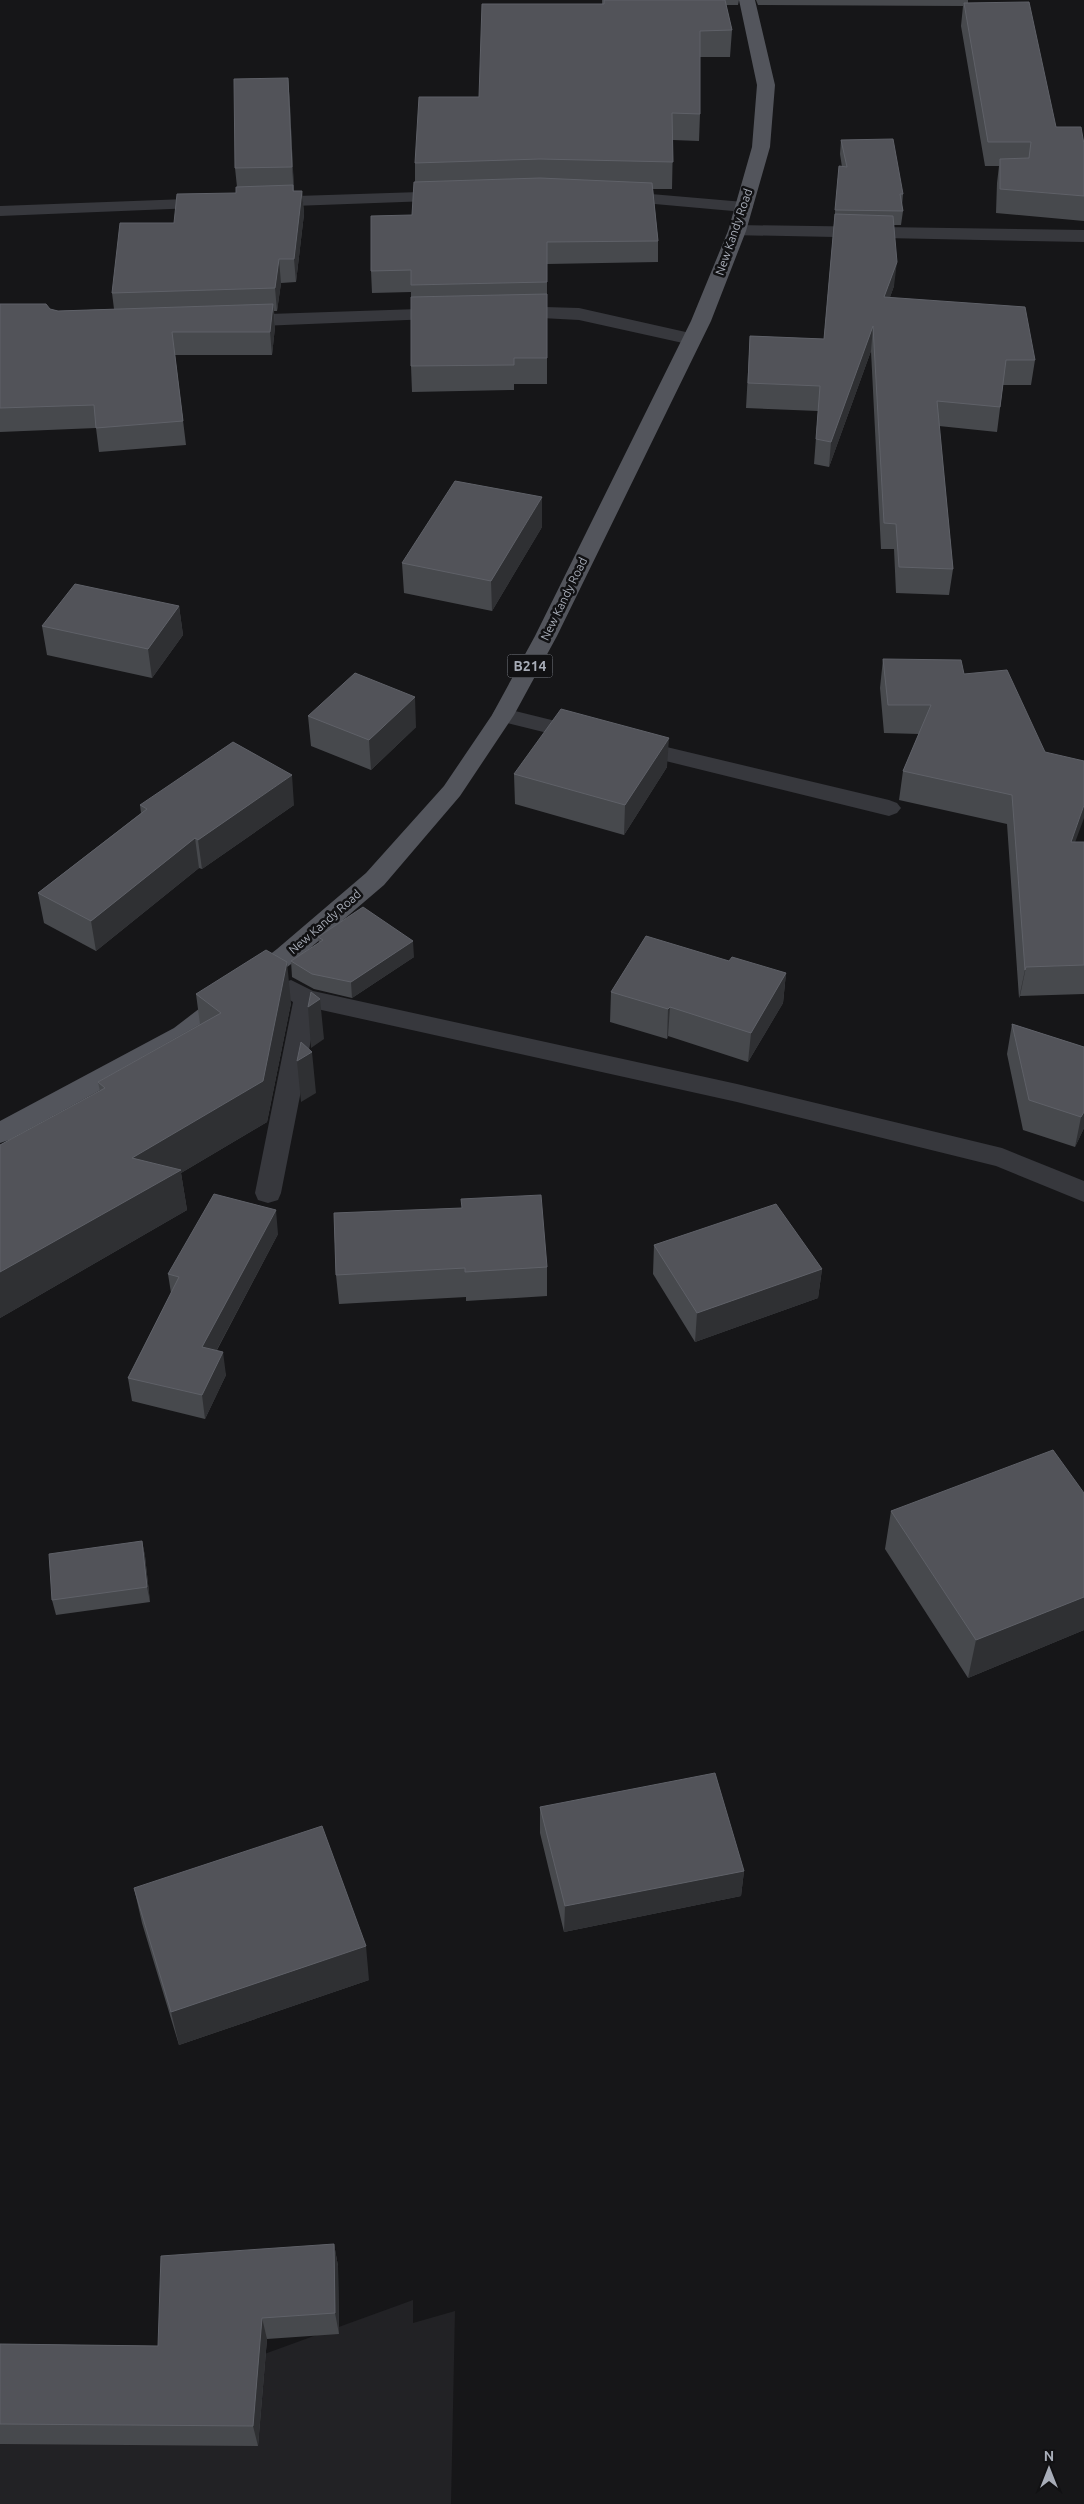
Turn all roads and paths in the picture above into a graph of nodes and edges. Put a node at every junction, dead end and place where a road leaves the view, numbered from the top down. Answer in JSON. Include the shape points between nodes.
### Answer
{"nodes":[{"id":1,"x":747,"y":0,"type":"edge"},
{"id":2,"x":472,"y":195,"type":"edge"},
{"id":3,"x":599,"y":195,"type":"edge"},
{"id":4,"x":248,"y":202,"type":"edge"},
{"id":5,"x":228,"y":203,"type":"edge"},
{"id":6,"x":744,"y":207,"type":"junction"},
{"id":7,"x":0,"y":211,"type":"edge"},
{"id":8,"x":737,"y":231,"type":"junction"},
{"id":9,"x":1084,"y":236,"type":"edge"},
{"id":10,"x":488,"y":312,"type":"edge"},
{"id":11,"x":468,"y":313,"type":"edge"},
{"id":12,"x":220,"y":321,"type":"edge"},
{"id":13,"x":692,"y":339,"type":"junction"},
{"id":14,"x":503,"y":716,"type":"junction"},
{"id":15,"x":889,"y":808,"type":"dead end"},
{"id":16,"x":263,"y":973,"type":"junction"},
{"id":17,"x":306,"y":998,"type":"junction"},
{"id":18,"x":0,"y":1133,"type":"edge"},
{"id":19,"x":1084,"y":1192,"type":"edge"},
{"id":20,"x":268,"y":1193,"type":"dead end"}],
"edges":[{"from":1,"to":6,"type":"main road","name":"New Kandy Road","number":"B214","via":[[766,85],[762,147]]},
{"from":2,"to":4,"type":"street"},
{"from":3,"to":6,"type":"street"},
{"from":5,"to":7,"type":"street"},
{"from":6,"to":8,"type":"main road","name":"New Kandy Road","number":"B214"},
{"from":8,"to":9,"type":"street"},
{"from":8,"to":13,"type":"main road","name":"New Kandy Road","number":"B214"},
{"from":10,"to":13,"type":"street","via":[[579,314]]},
{"from":11,"to":12,"type":"street"},
{"from":13,"to":14,"type":"main road","name":"New Kandy Road","number":"B214","via":[[546,636]]},
{"from":14,"to":15,"type":"street"},
{"from":14,"to":16,"type":"main road","name":"New Kandy Road","number":"B214","via":[[452,791],[375,879]]},
{"from":16,"to":17,"type":"street"},
{"from":16,"to":18,"type":"main road","name":"New Kandy Road","number":"B214","via":[[183,1034]]},
{"from":17,"to":19,"type":"street","via":[[737,1093],[993,1156]]},
{"from":17,"to":20,"type":"street"}]}
